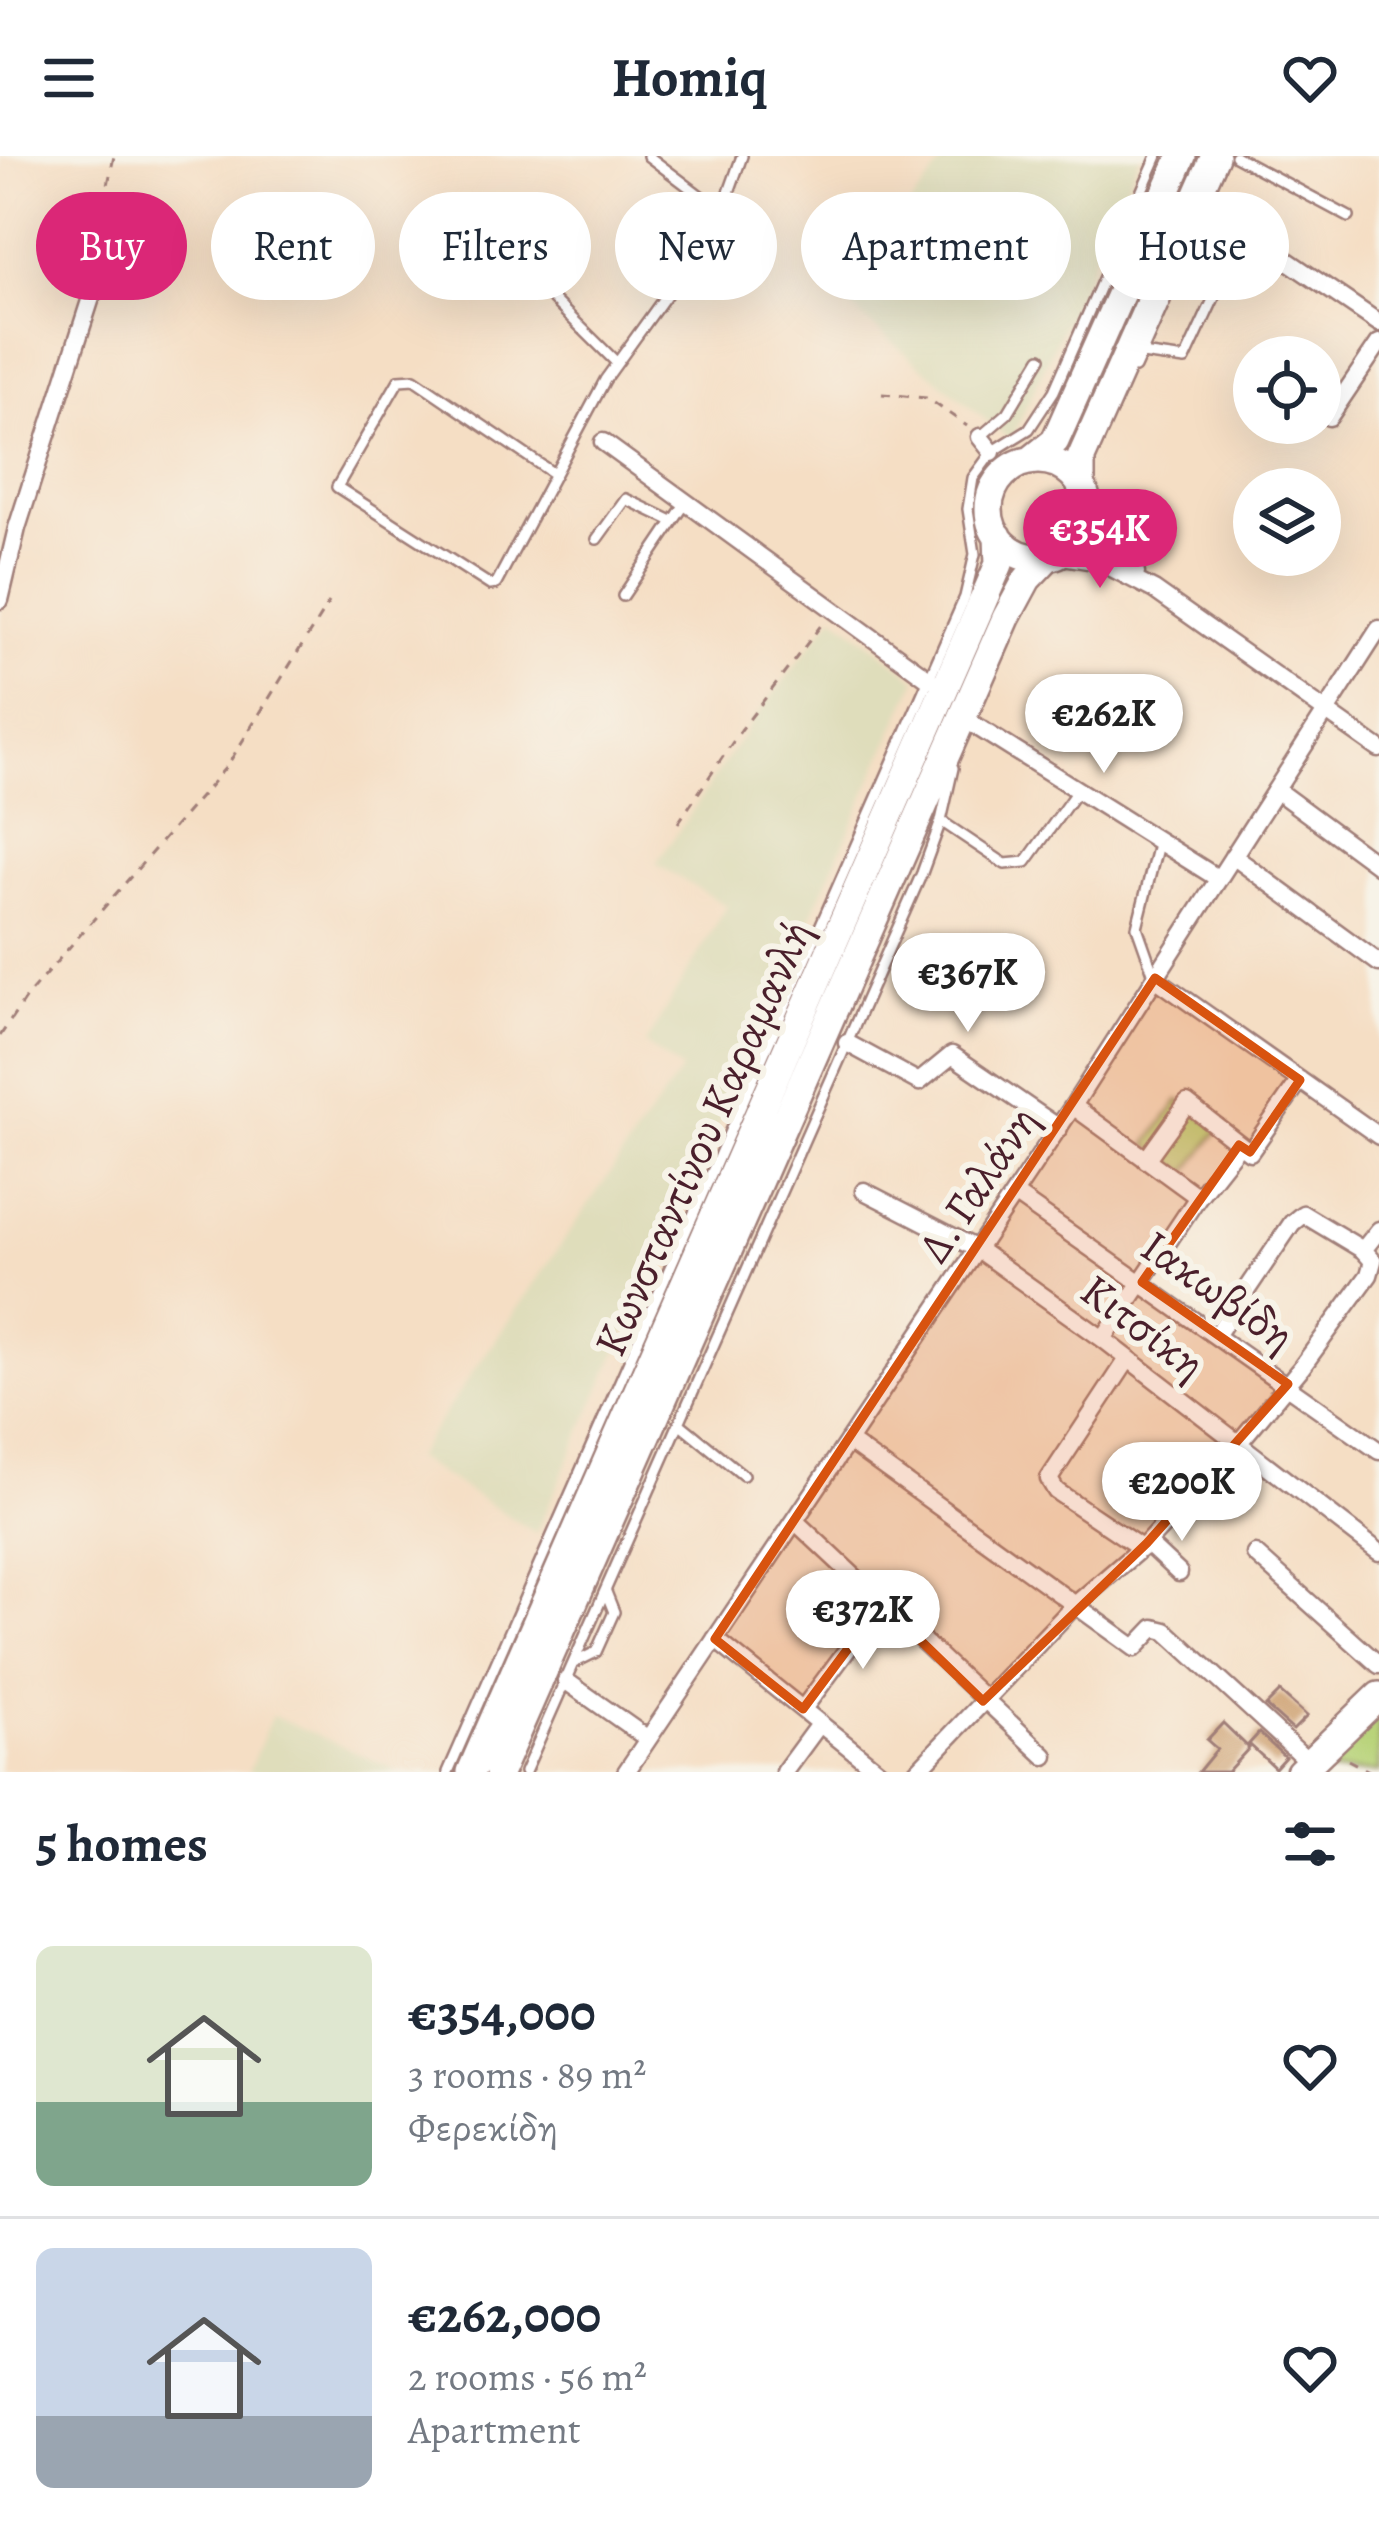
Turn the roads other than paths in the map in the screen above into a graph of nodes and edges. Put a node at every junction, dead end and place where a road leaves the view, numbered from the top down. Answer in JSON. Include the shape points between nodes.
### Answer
{"nodes":[{"id":1,"x":648,"y":156,"type":"edge"},
{"id":2,"x":742,"y":156,"type":"edge"},
{"id":3,"x":1157,"y":156,"type":"edge"},
{"id":4,"x":1182,"y":156,"type":"edge"},
{"id":5,"x":1232,"y":156,"type":"edge"},
{"id":6,"x":1219,"y":164,"type":"edge"},
{"id":7,"x":696,"y":192,"type":"edge"},
{"id":8,"x":729,"y":192,"type":"edge"},
{"id":9,"x":1152,"y":192,"type":"edge"},
{"id":10,"x":1166,"y":192,"type":"edge"},
{"id":11,"x":1349,"y":217,"type":"dead end"},
{"id":12,"x":1289,"y":256,"type":"edge"},
{"id":13,"x":90,"y":300,"type":"edge"},
{"id":14,"x":553,"y":300,"type":"edge"},
{"id":15,"x":662,"y":300,"type":"edge"},
{"id":16,"x":1118,"y":300,"type":"edge"},
{"id":17,"x":1166,"y":300,"type":"edge"},
{"id":18,"x":1213,"y":300,"type":"edge"},
{"id":19,"x":1379,"y":323,"type":"edge"},
{"id":20,"x":1379,"y":343,"type":"edge"},
{"id":21,"x":1142,"y":354,"type":"junction"},
{"id":22,"x":1041,"y":358,"type":"dead end"},
{"id":23,"x":617,"y":363,"type":"junction"},
{"id":24,"x":1341,"y":399,"type":"edge"},
{"id":25,"x":580,"y":425,"type":"junction"},
{"id":26,"x":980,"y":437,"type":"joint"},
{"id":27,"x":604,"y":442,"type":"joint"},
{"id":28,"x":992,"y":452,"type":"junction"},
{"id":29,"x":1030,"y":461,"type":"junction"},
{"id":30,"x":554,"y":474,"type":"junction"},
{"id":31,"x":1083,"y":485,"type":"junction"},
{"id":32,"x":687,"y":501,"type":"junction"},
{"id":33,"x":672,"y":521,"type":"junction"},
{"id":34,"x":998,"y":536,"type":"junction"},
{"id":35,"x":597,"y":539,"type":"dead end"},
{"id":36,"x":1052,"y":556,"type":"junction"},
{"id":37,"x":1154,"y":590,"type":"junction"},
{"id":38,"x":622,"y":596,"type":"dead end"},
{"id":39,"x":0,"y":600,"type":"edge"},
{"id":40,"x":1379,"y":629,"type":"edge"},
{"id":41,"x":929,"y":679,"type":"junction"},
{"id":42,"x":1326,"y":712,"type":"junction"},
{"id":43,"x":963,"y":718,"type":"junction"},
{"id":44,"x":1379,"y":749,"type":"edge"},
{"id":45,"x":1276,"y":790,"type":"junction"},
{"id":46,"x":1077,"y":791,"type":"junction"},
{"id":47,"x":941,"y":821,"type":"junction"},
{"id":48,"x":1159,"y":840,"type":"junction"},
{"id":49,"x":1233,"y":856,"type":"junction"},
{"id":50,"x":1379,"y":866,"type":"edge"},
{"id":51,"x":1219,"y":879,"type":"junction"},
{"id":52,"x":1379,"y":963,"type":"edge"},
{"id":53,"x":1155,"y":978,"type":"junction"},
{"id":54,"x":847,"y":1043,"type":"junction"},
{"id":55,"x":1300,"y":1080,"type":"junction"},
{"id":56,"x":1073,"y":1106,"type":"junction"},
{"id":57,"x":1059,"y":1128,"type":"junction"},
{"id":58,"x":1379,"y":1136,"type":"edge"},
{"id":59,"x":1239,"y":1145,"type":"junction"},
{"id":60,"x":1146,"y":1160,"type":"junction"},
{"id":61,"x":864,"y":1191,"type":"dead end"},
{"id":62,"x":1014,"y":1194,"type":"junction"},
{"id":63,"x":1198,"y":1197,"type":"junction"},
{"id":64,"x":1379,"y":1229,"type":"edge"},
{"id":65,"x":977,"y":1249,"type":"junction"},
{"id":66,"x":1368,"y":1257,"type":"junction"},
{"id":67,"x":1142,"y":1282,"type":"junction"},
{"id":68,"x":1217,"y":1334,"type":"junction"},
{"id":69,"x":1103,"y":1339,"type":"junction"},
{"id":70,"x":1128,"y":1359,"type":"junction"},
{"id":71,"x":1288,"y":1384,"type":"junction"},
{"id":72,"x":679,"y":1424,"type":"junction"},
{"id":73,"x":848,"y":1441,"type":"junction"},
{"id":74,"x":1237,"y":1445,"type":"junction"},
{"id":75,"x":1379,"y":1450,"type":"edge"},
{"id":76,"x":743,"y":1475,"type":"dead end"},
{"id":77,"x":795,"y":1521,"type":"junction"},
{"id":78,"x":1144,"y":1546,"type":"junction"},
{"id":79,"x":1379,"y":1552,"type":"edge"},
{"id":80,"x":1255,"y":1554,"type":"dead end"},
{"id":81,"x":1179,"y":1573,"type":"dead end"},
{"id":82,"x":882,"y":1603,"type":"junction"},
{"id":83,"x":1076,"y":1605,"type":"junction"},
{"id":84,"x":715,"y":1639,"type":"junction"},
{"id":85,"x":1379,"y":1665,"type":"edge"},
{"id":86,"x":566,"y":1682,"type":"junction"},
{"id":87,"x":1379,"y":1696,"type":"edge"},
{"id":88,"x":983,"y":1701,"type":"junction"},
{"id":89,"x":803,"y":1709,"type":"junction"},
{"id":90,"x":820,"y":1723,"type":"junction"},
{"id":91,"x":648,"y":1739,"type":"junction"},
{"id":92,"x":1045,"y":1756,"type":"dead end"},
{"id":93,"x":1312,"y":1761,"type":"edge"},
{"id":94,"x":448,"y":1772,"type":"edge"},
{"id":95,"x":472,"y":1772,"type":"edge"},
{"id":96,"x":499,"y":1772,"type":"edge"},
{"id":97,"x":525,"y":1772,"type":"edge"},
{"id":98,"x":626,"y":1772,"type":"edge"},
{"id":99,"x":784,"y":1772,"type":"edge"},
{"id":100,"x":880,"y":1772,"type":"edge"},
{"id":101,"x":916,"y":1772,"type":"edge"}],
"edges":[{"from":1,"to":7,"type":"lane"},
{"from":2,"to":8,"type":"lane"},
{"from":3,"to":9,"type":"lane"},
{"from":3,"to":28,"type":"lane","via":[[1054,391],[1028,429]]},
{"from":4,"to":10,"type":"main road"},
{"from":5,"to":6,"type":"lane"},
{"from":5,"to":11,"type":"lane"},
{"from":6,"to":31,"type":"main road"},
{"from":12,"to":19,"type":"street"},
{"from":13,"to":39,"type":"street"},
{"from":14,"to":23,"type":"lane"},
{"from":15,"to":23,"type":"lane"},
{"from":16,"to":29,"type":"main road","via":[[1055,441]]},
{"from":17,"to":21,"type":"lane"},
{"from":18,"to":21,"type":"lane","via":[[1185,360]]},
{"from":20,"to":24,"type":"street"},
{"from":21,"to":31,"type":"lane"},
{"from":22,"to":26,"type":"lane","via":[[1008,413]]},
{"from":23,"to":25,"type":"lane"},
{"from":25,"to":27,"type":"lane"},
{"from":25,"to":30,"type":"lane"},
{"from":26,"to":28,"type":"street"},
{"from":27,"to":32,"type":"street"},
{"from":28,"to":41,"type":"lane","via":[[969,495],[970,582]]},
{"from":29,"to":31,"type":"main road","via":[[1057,464]]},
{"from":29,"to":34,"type":"main road","via":[[994,488],[990,516]]},
{"from":30,"to":30,"type":"lane","via":[[405,377],[337,487],[493,585]]},
{"from":31,"to":36,"type":"main road","via":[[1080,534]]},
{"from":31,"to":37,"type":"street","via":[[1108,545]]},
{"from":32,"to":33,"type":"lane"},
{"from":32,"to":41,"type":"street"},
{"from":33,"to":35,"type":"lane","via":[[626,499]]},
{"from":33,"to":38,"type":"lane"},
{"from":34,"to":36,"type":"main road","via":[[1016,553]]},
{"from":34,"to":95,"type":"main road","name":"Κωνσταντίνου Καραμανλή","via":[[999,565]]},
{"from":36,"to":37,"type":"street","via":[[1087,557]]},
{"from":36,"to":43,"type":"main road","name":"Κωνσταντίνου Καραμανλή","via":[[1018,595]]},
{"from":37,"to":42,"type":"street"},
{"from":40,"to":42,"type":"street","name":"Δ. Γαλάνη"},
{"from":41,"to":94,"type":"lane"},
{"from":42,"to":44,"type":"street"},
{"from":42,"to":45,"type":"street","name":"Δ. Γαλάνη"},
{"from":43,"to":46,"type":"street"},
{"from":43,"to":47,"type":"lane"},
{"from":43,"to":96,"type":"main road","name":"Κωνσταντίνου Καραμανλή"},
{"from":45,"to":49,"type":"street","name":"Δ. Γαλάνη"},
{"from":45,"to":50,"type":"street"},
{"from":46,"to":47,"type":"lane","via":[[1026,862],[1005,864]]},
{"from":46,"to":48,"type":"street"},
{"from":47,"to":54,"type":"lane"},
{"from":48,"to":51,"type":"street"},
{"from":48,"to":53,"type":"lane","via":[[1137,927]]},
{"from":49,"to":51,"type":"street","name":"Δ. Γαλάνη"},
{"from":49,"to":52,"type":"street"},
{"from":51,"to":53,"type":"street","name":"Δ. Γαλάνη"},
{"from":53,"to":55,"type":"street"},
{"from":53,"to":56,"type":"street","name":"Δ. Γαλάνη"},
{"from":54,"to":57,"type":"street","via":[[919,1082],[952,1055]]},
{"from":54,"to":72,"type":"lane"},
{"from":55,"to":58,"type":"street"},
{"from":55,"to":59,"type":"street","via":[[1250,1152]]},
{"from":56,"to":57,"type":"street","name":"Δ. Γαλάνη"},
{"from":56,"to":60,"type":"street"},
{"from":57,"to":62,"type":"street","name":"Δ. Γαλάνη"},
{"from":59,"to":60,"type":"street","via":[[1187,1103]]},
{"from":59,"to":63,"type":"street"},
{"from":60,"to":63,"type":"street"},
{"from":61,"to":65,"type":"street","name":"Κιτσίκη"},
{"from":62,"to":65,"type":"street","name":"Δ. Γαλάνη"},
{"from":62,"to":67,"type":"street","name":"Ιακωβίδη"},
{"from":63,"to":67,"type":"street"},
{"from":64,"to":66,"type":"street"},
{"from":65,"to":69,"type":"street","name":"Κιτσίκη"},
{"from":65,"to":73,"type":"street","name":"Δ. Γαλάνη"},
{"from":66,"to":68,"type":"street","via":[[1312,1216],[1300,1216]]},
{"from":66,"to":71,"type":"street"},
{"from":67,"to":68,"type":"street","name":"Ιακωβίδη"},
{"from":67,"to":69,"type":"street"},
{"from":68,"to":71,"type":"street","name":"Ιακωβίδη"},
{"from":69,"to":70,"type":"street","name":"Κιτσίκη"},
{"from":70,"to":74,"type":"street","name":"Κιτσίκη"},
{"from":70,"to":78,"type":"street","via":[[1048,1479]]},
{"from":71,"to":74,"type":"street"},
{"from":71,"to":75,"type":"street","name":"Ιακωβίδη"},
{"from":72,"to":76,"type":"lane"},
{"from":72,"to":86,"type":"lane"},
{"from":73,"to":77,"type":"street","name":"Δ. Γαλάνη"},
{"from":73,"to":83,"type":"street"},
{"from":74,"to":78,"type":"street"},
{"from":74,"to":79,"type":"street","name":"Κιτσίκη"},
{"from":77,"to":82,"type":"street"},
{"from":77,"to":84,"type":"street","name":"Δ. Γαλάνη"},
{"from":78,"to":81,"type":"street"},
{"from":78,"to":83,"type":"street"},
{"from":80,"to":85,"type":"street"},
{"from":82,"to":88,"type":"street"},
{"from":82,"to":89,"type":"street"},
{"from":83,"to":88,"type":"street"},
{"from":83,"to":93,"type":"street","via":[[1137,1649],[1160,1628]]},
{"from":84,"to":89,"type":"street"},
{"from":84,"to":91,"type":"street","name":"Δ. Γαλάνη"},
{"from":86,"to":91,"type":"street"},
{"from":86,"to":97,"type":"lane"},
{"from":87,"to":93,"type":"main road"},
{"from":88,"to":92,"type":"street"},
{"from":88,"to":101,"type":"street"},
{"from":89,"to":90,"type":"street"},
{"from":90,"to":99,"type":"street"},
{"from":90,"to":100,"type":"street"},
{"from":91,"to":98,"type":"street","name":"Δ. Γαλάνη"}]}
